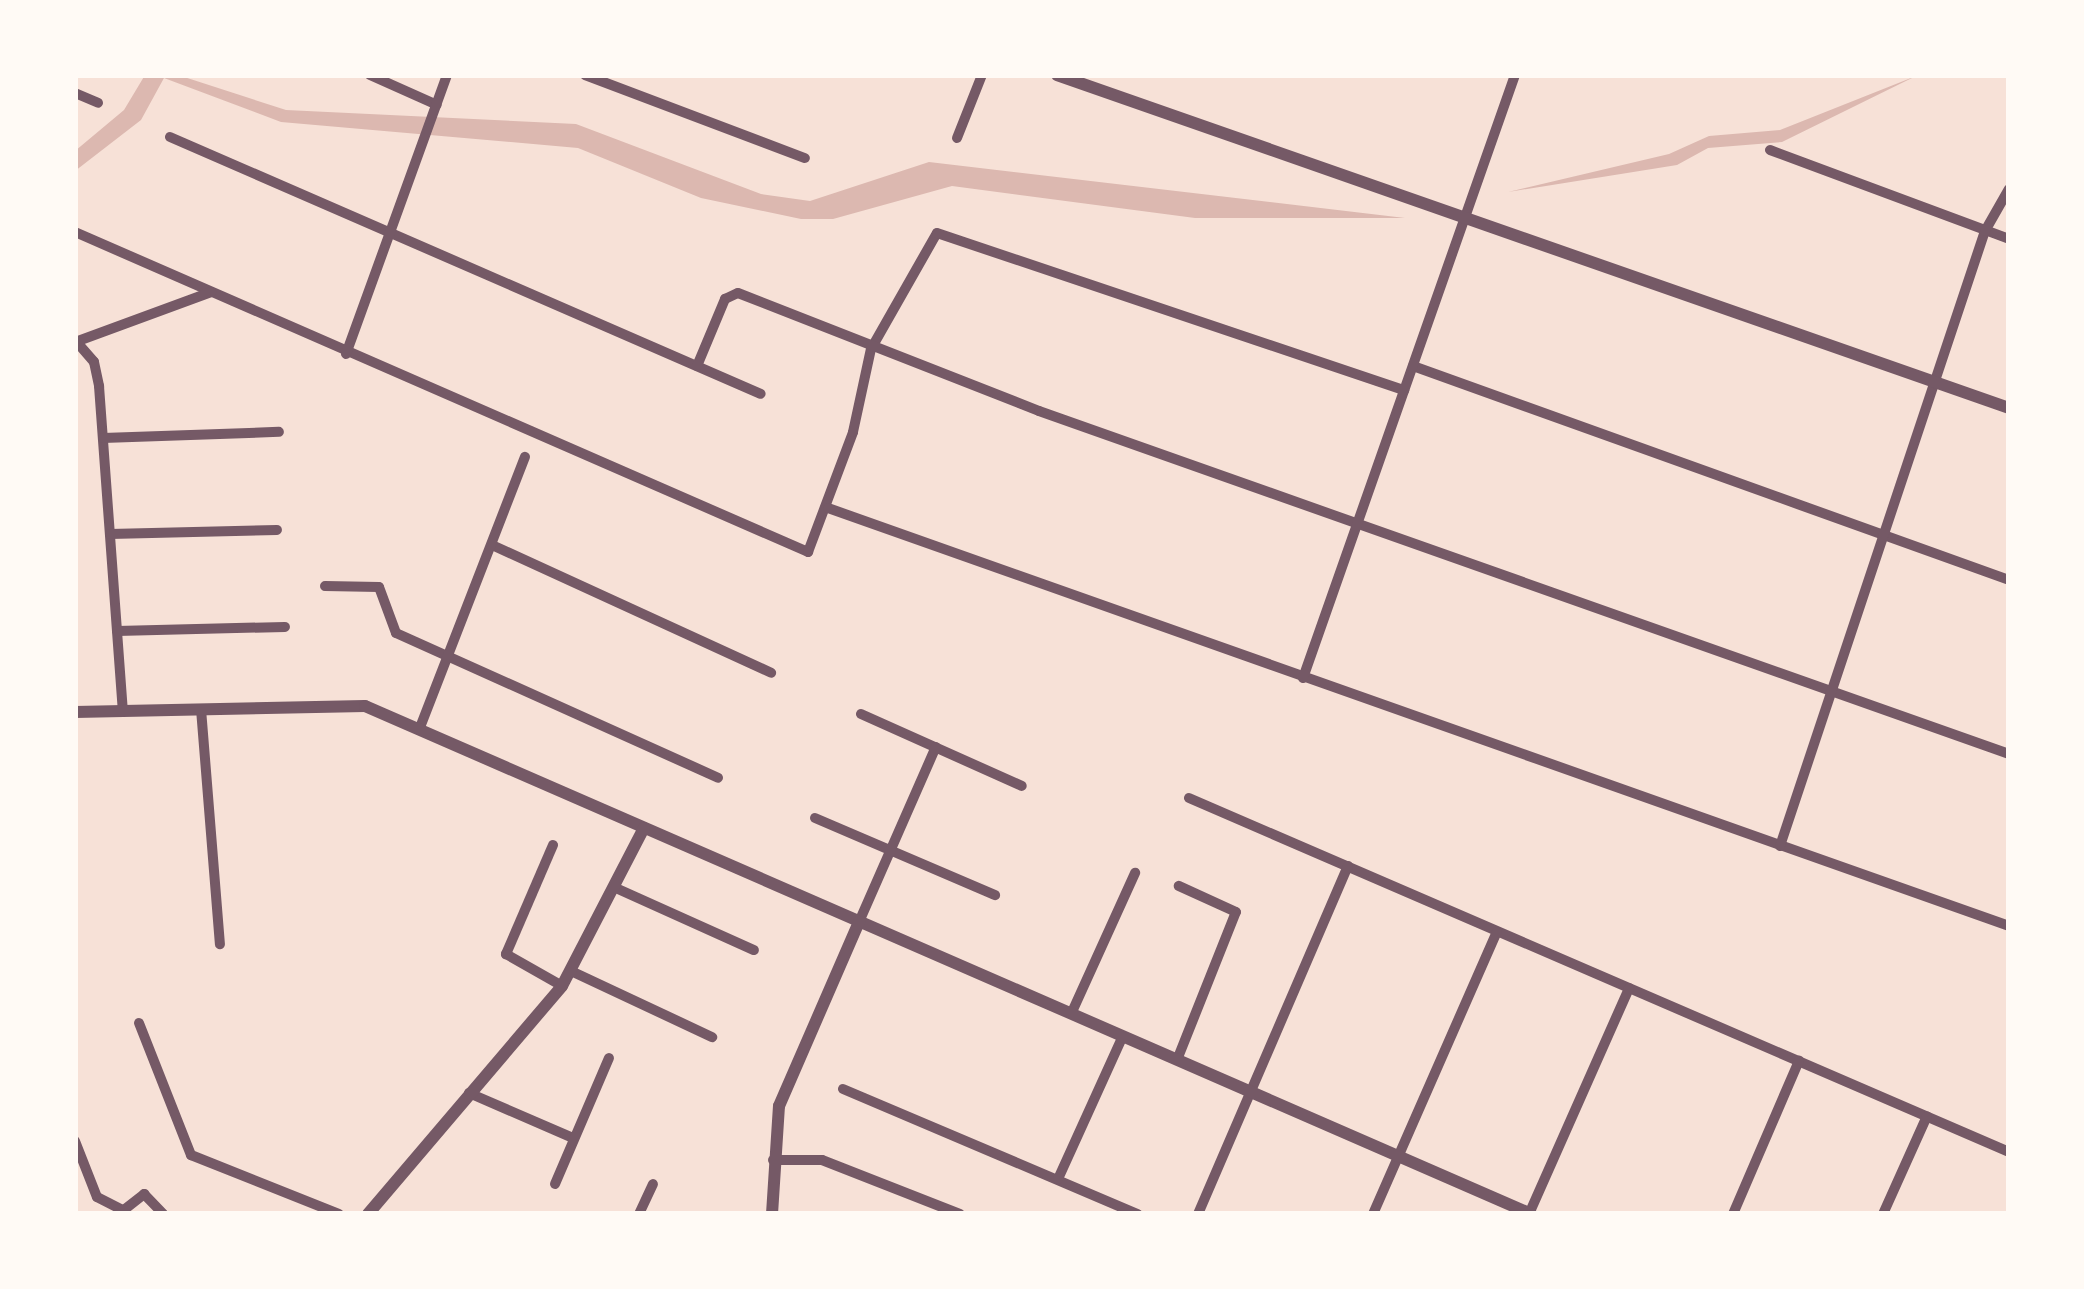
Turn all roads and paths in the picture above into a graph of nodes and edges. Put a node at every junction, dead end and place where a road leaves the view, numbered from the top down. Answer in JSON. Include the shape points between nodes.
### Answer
{"nodes":[{"id":1,"x":370,"y":75,"type":"edge"},
{"id":2,"x":447,"y":75,"type":"edge"},
{"id":3,"x":585,"y":75,"type":"edge"},
{"id":4,"x":982,"y":75,"type":"edge"},
{"id":5,"x":1057,"y":75,"type":"edge"},
{"id":6,"x":1514,"y":75,"type":"edge"},
{"id":7,"x":75,"y":94,"type":"edge"},
{"id":8,"x":98,"y":103,"type":"dead end"},
{"id":9,"x":436,"y":109,"type":"junction"},
{"id":10,"x":170,"y":137,"type":"dead end"},
{"id":11,"x":957,"y":138,"type":"dead end"},
{"id":12,"x":1770,"y":150,"type":"dead end"},
{"id":13,"x":805,"y":158,"type":"dead end"},
{"id":14,"x":2009,"y":189,"type":"edge"},
{"id":15,"x":1465,"y":218,"type":"junction"},
{"id":16,"x":1985,"y":231,"type":"junction"},
{"id":17,"x":75,"y":232,"type":"edge"},
{"id":18,"x":389,"y":238,"type":"junction"},
{"id":19,"x":2009,"y":239,"type":"edge"},
{"id":20,"x":211,"y":292,"type":"junction"},
{"id":21,"x":77,"y":341,"type":"edge"},
{"id":22,"x":871,"y":349,"type":"junction"},
{"id":23,"x":346,"y":354,"type":"junction"},
{"id":24,"x":697,"y":366,"type":"junction"},
{"id":25,"x":1412,"y":366,"type":"junction"},
{"id":26,"x":1939,"y":384,"type":"junction"},
{"id":27,"x":1404,"y":390,"type":"junction"},
{"id":28,"x":761,"y":394,"type":"dead end"},
{"id":29,"x":2009,"y":408,"type":"edge"},
{"id":30,"x":279,"y":432,"type":"dead end"},
{"id":31,"x":103,"y":438,"type":"junction"},
{"id":32,"x":525,"y":457,"type":"dead end"},
{"id":33,"x":828,"y":508,"type":"junction"},
{"id":34,"x":1356,"y":526,"type":"junction"},
{"id":35,"x":278,"y":530,"type":"dead end"},
{"id":36,"x":110,"y":534,"type":"junction"},
{"id":37,"x":1887,"y":536,"type":"junction"},
{"id":38,"x":492,"y":545,"type":"junction"},
{"id":39,"x":2009,"y":580,"type":"edge"},
{"id":40,"x":325,"y":586,"type":"dead end"},
{"id":41,"x":285,"y":627,"type":"dead end"},
{"id":42,"x":118,"y":631,"type":"junction"},
{"id":43,"x":448,"y":659,"type":"junction"},
{"id":44,"x":771,"y":673,"type":"dead end"},
{"id":45,"x":1303,"y":678,"type":"junction"},
{"id":46,"x":1833,"y":693,"type":"junction"},
{"id":47,"x":201,"y":708,"type":"junction"},
{"id":48,"x":124,"y":711,"type":"junction"},
{"id":49,"x":75,"y":712,"type":"edge"},
{"id":50,"x":862,"y":714,"type":"dead end"},
{"id":51,"x":419,"y":730,"type":"junction"},
{"id":52,"x":936,"y":747,"type":"junction"},
{"id":53,"x":2009,"y":754,"type":"edge"},
{"id":54,"x":718,"y":778,"type":"dead end"},
{"id":55,"x":1022,"y":786,"type":"dead end"},
{"id":56,"x":1189,"y":798,"type":"dead end"},
{"id":57,"x":815,"y":818,"type":"dead end"},
{"id":58,"x":644,"y":828,"type":"junction"},
{"id":59,"x":553,"y":845,"type":"dead end"},
{"id":60,"x":1780,"y":846,"type":"junction"},
{"id":61,"x":892,"y":851,"type":"junction"},
{"id":62,"x":1348,"y":866,"type":"junction"},
{"id":63,"x":1135,"y":873,"type":"dead end"},
{"id":64,"x":1178,"y":886,"type":"dead end"},
{"id":65,"x":618,"y":889,"type":"junction"},
{"id":66,"x":995,"y":894,"type":"dead end"},
{"id":67,"x":860,"y":922,"type":"junction"},
{"id":68,"x":2009,"y":926,"type":"edge"},
{"id":69,"x":1497,"y":932,"type":"junction"},
{"id":70,"x":220,"y":944,"type":"dead end"},
{"id":71,"x":754,"y":950,"type":"dead end"},
{"id":72,"x":570,"y":972,"type":"junction"},
{"id":73,"x":562,"y":986,"type":"junction"},
{"id":74,"x":1629,"y":988,"type":"junction"},
{"id":75,"x":1072,"y":1012,"type":"junction"},
{"id":76,"x":140,"y":1023,"type":"dead end"},
{"id":77,"x":1123,"y":1036,"type":"junction"},
{"id":78,"x":712,"y":1037,"type":"dead end"},
{"id":79,"x":609,"y":1058,"type":"dead end"},
{"id":80,"x":1177,"y":1060,"type":"junction"},
{"id":81,"x":1799,"y":1061,"type":"junction"},
{"id":82,"x":843,"y":1089,"type":"dead end"},
{"id":83,"x":1250,"y":1092,"type":"junction"},
{"id":84,"x":469,"y":1093,"type":"junction"},
{"id":85,"x":1926,"y":1116,"type":"junction"},
{"id":86,"x":573,"y":1138,"type":"junction"},
{"id":87,"x":75,"y":1140,"type":"edge"},
{"id":88,"x":2009,"y":1152,"type":"edge"},
{"id":89,"x":1398,"y":1157,"type":"junction"},
{"id":90,"x":773,"y":1160,"type":"junction"},
{"id":91,"x":1058,"y":1179,"type":"junction"},
{"id":92,"x":555,"y":1184,"type":"dead end"},
{"id":93,"x":654,"y":1184,"type":"dead end"},
{"id":94,"x":120,"y":1212,"type":"edge"},
{"id":95,"x":164,"y":1214,"type":"edge"},
{"id":96,"x":339,"y":1214,"type":"edge"},
{"id":97,"x":368,"y":1214,"type":"edge"},
{"id":98,"x":639,"y":1214,"type":"edge"},
{"id":99,"x":772,"y":1214,"type":"edge"},
{"id":100,"x":960,"y":1214,"type":"edge"},
{"id":101,"x":1138,"y":1214,"type":"edge"},
{"id":102,"x":1198,"y":1214,"type":"edge"},
{"id":103,"x":1373,"y":1214,"type":"edge"},
{"id":104,"x":1530,"y":1214,"type":"edge"},
{"id":105,"x":1733,"y":1214,"type":"edge"},
{"id":106,"x":1883,"y":1214,"type":"edge"}],
"edges":[{"from":1,"to":9,"type":"street"},
{"from":2,"to":9,"type":"street"},
{"from":3,"to":13,"type":"street"},
{"from":4,"to":11,"type":"street"},
{"from":5,"to":15,"type":"street"},
{"from":6,"to":15,"type":"street"},
{"from":7,"to":8,"type":"street"},
{"from":9,"to":18,"type":"street"},
{"from":10,"to":18,"type":"street"},
{"from":12,"to":16,"type":"street"},
{"from":14,"to":16,"type":"street"},
{"from":15,"to":25,"type":"street"},
{"from":15,"to":26,"type":"street"},
{"from":16,"to":19,"type":"street"},
{"from":16,"to":26,"type":"street"},
{"from":17,"to":20,"type":"street"},
{"from":18,"to":23,"type":"street"},
{"from":18,"to":24,"type":"street"},
{"from":20,"to":21,"type":"street"},
{"from":20,"to":23,"type":"street"},
{"from":21,"to":31,"type":"street","via":[[94,362]]},
{"from":22,"to":24,"type":"street","via":[[730,295]]},
{"from":22,"to":27,"type":"street","via":[[932,235]]},
{"from":22,"to":33,"type":"street"},
{"from":22,"to":34,"type":"street"},
{"from":23,"to":33,"type":"street","via":[[808,552]]},
{"from":24,"to":28,"type":"street"},
{"from":25,"to":27,"type":"street"},
{"from":25,"to":37,"type":"street"},
{"from":26,"to":29,"type":"street"},
{"from":26,"to":37,"type":"street"},
{"from":27,"to":34,"type":"street"},
{"from":30,"to":31,"type":"street"},
{"from":31,"to":36,"type":"street"},
{"from":32,"to":38,"type":"street"},
{"from":33,"to":45,"type":"street"},
{"from":34,"to":45,"type":"street"},
{"from":34,"to":46,"type":"street"},
{"from":35,"to":36,"type":"street"},
{"from":36,"to":42,"type":"street"},
{"from":37,"to":39,"type":"street"},
{"from":37,"to":46,"type":"street"},
{"from":38,"to":43,"type":"street"},
{"from":38,"to":44,"type":"street"},
{"from":40,"to":43,"type":"street","via":[[379,587],[391,629]]},
{"from":41,"to":42,"type":"street"},
{"from":42,"to":48,"type":"street"},
{"from":43,"to":51,"type":"street"},
{"from":43,"to":54,"type":"street"},
{"from":45,"to":60,"type":"street"},
{"from":46,"to":53,"type":"street"},
{"from":46,"to":60,"type":"street"},
{"from":47,"to":48,"type":"street"},
{"from":47,"to":51,"type":"street","via":[[350,704]]},
{"from":47,"to":70,"type":"street"},
{"from":48,"to":49,"type":"street"},
{"from":50,"to":52,"type":"street"},
{"from":51,"to":58,"type":"street"},
{"from":52,"to":55,"type":"street"},
{"from":52,"to":61,"type":"street"},
{"from":56,"to":62,"type":"street"},
{"from":57,"to":61,"type":"street"},
{"from":58,"to":65,"type":"street"},
{"from":58,"to":67,"type":"street"},
{"from":59,"to":73,"type":"street","via":[[506,954]]},
{"from":60,"to":68,"type":"street"},
{"from":61,"to":66,"type":"street"},
{"from":61,"to":67,"type":"street"},
{"from":62,"to":69,"type":"street"},
{"from":62,"to":83,"type":"street"},
{"from":63,"to":75,"type":"street"},
{"from":64,"to":80,"type":"street","via":[[1236,912]]},
{"from":65,"to":71,"type":"street"},
{"from":65,"to":72,"type":"street"},
{"from":67,"to":75,"type":"street"},
{"from":67,"to":90,"type":"street","via":[[780,1106]]},
{"from":69,"to":74,"type":"street"},
{"from":69,"to":89,"type":"street"},
{"from":72,"to":73,"type":"street"},
{"from":72,"to":78,"type":"street"},
{"from":73,"to":84,"type":"street"},
{"from":74,"to":81,"type":"street"},
{"from":74,"to":104,"type":"street"},
{"from":75,"to":77,"type":"street"},
{"from":76,"to":96,"type":"street","via":[[191,1155]]},
{"from":77,"to":80,"type":"street"},
{"from":77,"to":91,"type":"street"},
{"from":79,"to":86,"type":"street"},
{"from":80,"to":83,"type":"street"},
{"from":81,"to":85,"type":"street"},
{"from":81,"to":105,"type":"street"},
{"from":82,"to":91,"type":"street"},
{"from":83,"to":89,"type":"street"},
{"from":83,"to":102,"type":"street"},
{"from":84,"to":86,"type":"street"},
{"from":84,"to":97,"type":"street"},
{"from":85,"to":88,"type":"street"},
{"from":85,"to":106,"type":"street"},
{"from":86,"to":92,"type":"street"},
{"from":87,"to":94,"type":"street","via":[[97,1198]]},
{"from":89,"to":103,"type":"street"},
{"from":89,"to":104,"type":"street"},
{"from":90,"to":99,"type":"street"},
{"from":90,"to":100,"type":"street","via":[[822,1160]]},
{"from":91,"to":101,"type":"street"},
{"from":93,"to":98,"type":"street"},
{"from":94,"to":95,"type":"street","via":[[144,1194]]}]}
